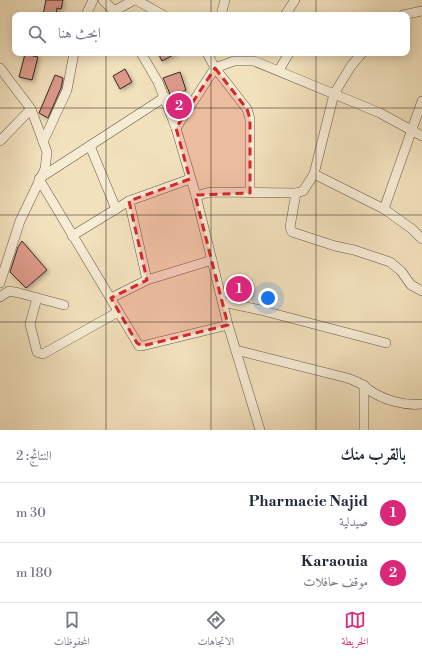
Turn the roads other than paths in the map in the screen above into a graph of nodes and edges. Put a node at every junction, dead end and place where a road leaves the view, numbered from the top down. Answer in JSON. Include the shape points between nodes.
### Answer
{"nodes":[{"id":1,"x":93,"y":0,"type":"edge"},
{"id":2,"x":103,"y":0,"type":"edge"},
{"id":3,"x":135,"y":0,"type":"edge"},
{"id":4,"x":225,"y":0,"type":"edge"},
{"id":5,"x":295,"y":0,"type":"edge"},
{"id":6,"x":422,"y":11,"type":"edge"},
{"id":7,"x":87,"y":12,"type":"edge"},
{"id":8,"x":114,"y":12,"type":"edge"},
{"id":9,"x":117,"y":12,"type":"edge"},
{"id":10,"x":157,"y":12,"type":"edge"},
{"id":11,"x":222,"y":12,"type":"edge"},
{"id":12,"x":287,"y":12,"type":"edge"},
{"id":13,"x":410,"y":14,"type":"edge"},
{"id":14,"x":73,"y":56,"type":"edge"},
{"id":15,"x":143,"y":56,"type":"edge"},
{"id":16,"x":209,"y":56,"type":"edge"},
{"id":17,"x":287,"y":56,"type":"edge"},
{"id":18,"x":359,"y":56,"type":"edge"},
{"id":19,"x":232,"y":57,"type":"edge"},
{"id":20,"x":257,"y":57,"type":"edge"},
{"id":21,"x":0,"y":68,"type":"edge"},
{"id":22,"x":215,"y":68,"type":"junction"},
{"id":23,"x":279,"y":70,"type":"junction"},
{"id":24,"x":334,"y":94,"type":"junction"},
{"id":25,"x":164,"y":97,"type":"junction"},
{"id":26,"x":422,"y":101,"type":"edge"},
{"id":27,"x":31,"y":109,"type":"junction"},
{"id":28,"x":176,"y":128,"type":"junction"},
{"id":29,"x":412,"y":130,"type":"junction"},
{"id":30,"x":422,"y":136,"type":"edge"},
{"id":31,"x":0,"y":141,"type":"edge"},
{"id":32,"x":43,"y":142,"type":"junction"},
{"id":33,"x":90,"y":146,"type":"junction"},
{"id":34,"x":314,"y":174,"type":"junction"},
{"id":35,"x":39,"y":179,"type":"junction"},
{"id":36,"x":190,"y":179,"type":"junction"},
{"id":37,"x":250,"y":193,"type":"junction"},
{"id":38,"x":296,"y":193,"type":"junction"},
{"id":39,"x":196,"y":196,"type":"junction"},
{"id":40,"x":130,"y":201,"type":"junction"},
{"id":41,"x":116,"y":209,"type":"junction"},
{"id":42,"x":384,"y":209,"type":"junction"},
{"id":43,"x":72,"y":236,"type":"junction"},
{"id":44,"x":422,"y":239,"type":"edge"},
{"id":45,"x":212,"y":260,"type":"junction"},
{"id":46,"x":147,"y":280,"type":"junction"},
{"id":47,"x":0,"y":283,"type":"edge"},
{"id":48,"x":422,"y":291,"type":"edge"},
{"id":49,"x":0,"y":296,"type":"edge"},
{"id":50,"x":37,"y":298,"type":"junction"},
{"id":51,"x":111,"y":298,"type":"junction"},
{"id":52,"x":223,"y":302,"type":"junction"},
{"id":53,"x":64,"y":305,"type":"dead end"},
{"id":54,"x":118,"y":312,"type":"junction"},
{"id":55,"x":228,"y":325,"type":"junction"},
{"id":56,"x":386,"y":343,"type":"dead end"},
{"id":57,"x":236,"y":350,"type":"junction"},
{"id":58,"x":364,"y":385,"type":"junction"},
{"id":59,"x":422,"y":404,"type":"edge"},
{"id":60,"x":260,"y":430,"type":"edge"},
{"id":61,"x":364,"y":430,"type":"edge"}],
"edges":[{"from":1,"to":7,"type":"street"},
{"from":2,"to":8,"type":"street"},
{"from":3,"to":9,"type":"street"},
{"from":3,"to":10,"type":"street"},
{"from":4,"to":11,"type":"street"},
{"from":5,"to":12,"type":"street"},
{"from":6,"to":13,"type":"street"},
{"from":14,"to":32,"type":"street","via":[[67,90]]},
{"from":15,"to":25,"type":"street"},
{"from":16,"to":22,"type":"street"},
{"from":17,"to":23,"type":"street"},
{"from":18,"to":24,"type":"street"},
{"from":19,"to":20,"type":"street"},
{"from":19,"to":22,"type":"street"},
{"from":20,"to":23,"type":"street"},
{"from":21,"to":27,"type":"street"},
{"from":22,"to":28,"type":"street"},
{"from":22,"to":37,"type":"street","via":[[247,109],[250,119]]},
{"from":23,"to":24,"type":"street"},
{"from":24,"to":29,"type":"street","via":[[380,113]]},
{"from":24,"to":34,"type":"street"},
{"from":25,"to":28,"type":"street"},
{"from":25,"to":33,"type":"street"},
{"from":26,"to":29,"type":"street"},
{"from":27,"to":31,"type":"street"},
{"from":27,"to":32,"type":"street"},
{"from":28,"to":36,"type":"street"},
{"from":29,"to":30,"type":"street"},
{"from":29,"to":42,"type":"street"},
{"from":32,"to":35,"type":"street","via":[[47,152],[45,169]]},
{"from":33,"to":35,"type":"street"},
{"from":33,"to":41,"type":"street"},
{"from":34,"to":38,"type":"street","via":[[303,191]]},
{"from":34,"to":42,"type":"street"},
{"from":35,"to":43,"type":"street"},
{"from":35,"to":47,"type":"street","via":[[20,220]]},
{"from":36,"to":39,"type":"street"},
{"from":36,"to":40,"type":"street"},
{"from":37,"to":38,"type":"street"},
{"from":37,"to":39,"type":"street","via":[[210,192]]},
{"from":38,"to":48,"type":"street","via":[[290,227],[292,232],[390,262],[401,271],[411,285]]},
{"from":39,"to":45,"type":"street"},
{"from":40,"to":41,"type":"street"},
{"from":40,"to":46,"type":"street"},
{"from":41,"to":43,"type":"street"},
{"from":42,"to":44,"type":"street"},
{"from":43,"to":51,"type":"street"},
{"from":45,"to":46,"type":"street"},
{"from":45,"to":52,"type":"street"},
{"from":46,"to":51,"type":"street"},
{"from":49,"to":50,"type":"street","via":[[9,291]]},
{"from":50,"to":53,"type":"street"},
{"from":50,"to":54,"type":"street","via":[[30,328],[37,352],[42,354]]},
{"from":51,"to":54,"type":"street"},
{"from":52,"to":55,"type":"street"},
{"from":52,"to":56,"type":"street"},
{"from":54,"to":55,"type":"street","via":[[137,343],[142,346]]},
{"from":55,"to":57,"type":"street"},
{"from":57,"to":58,"type":"street","via":[[347,378]]},
{"from":57,"to":60,"type":"street"},
{"from":58,"to":59,"type":"street","via":[[368,390],[402,404]]},
{"from":58,"to":61,"type":"street"}]}
